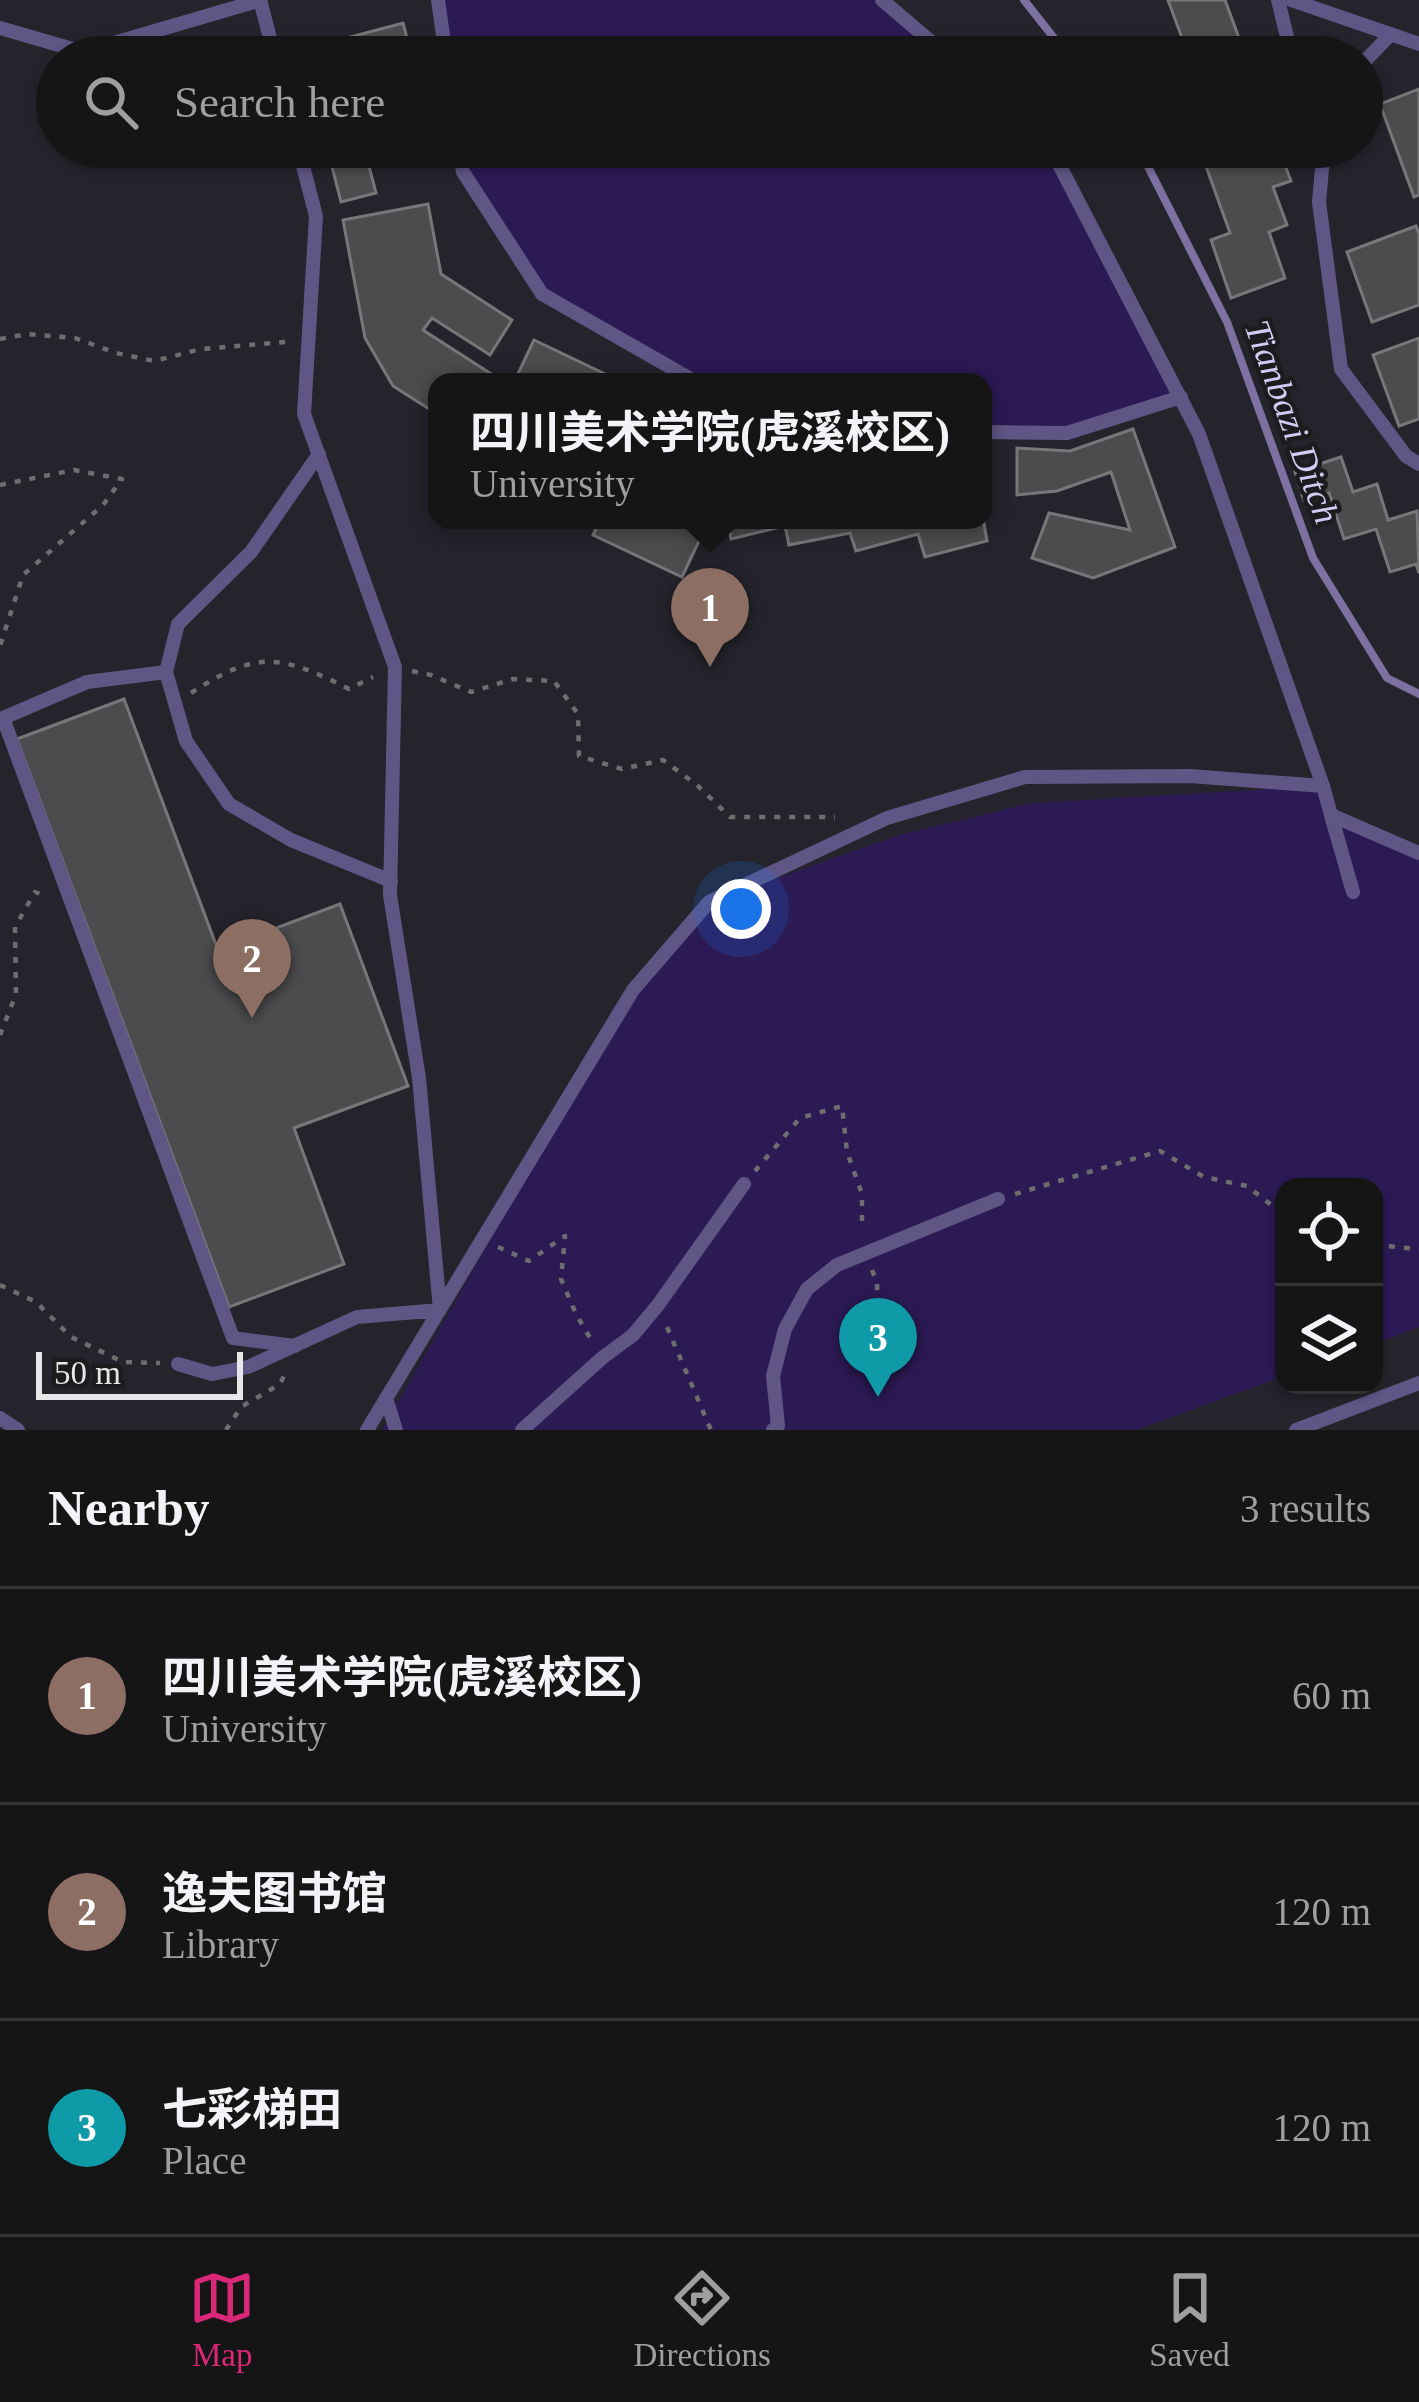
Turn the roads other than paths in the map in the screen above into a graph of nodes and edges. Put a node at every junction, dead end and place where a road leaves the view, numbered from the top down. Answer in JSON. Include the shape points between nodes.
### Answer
{"nodes":[{"id":1,"x":261,"y":0,"type":"edge"},
{"id":2,"x":438,"y":0,"type":"edge"},
{"id":3,"x":882,"y":0,"type":"edge"},
{"id":4,"x":1278,"y":0,"type":"edge"},
{"id":5,"x":1291,"y":0,"type":"edge"},
{"id":6,"x":0,"y":28,"type":"edge"},
{"id":7,"x":1391,"y":34,"type":"junction"},
{"id":8,"x":138,"y":36,"type":"edge"},
{"id":9,"x":270,"y":36,"type":"edge"},
{"id":10,"x":443,"y":36,"type":"edge"},
{"id":11,"x":925,"y":36,"type":"edge"},
{"id":12,"x":1287,"y":36,"type":"edge"},
{"id":13,"x":36,"y":38,"type":"edge"},
{"id":14,"x":1383,"y":42,"type":"edge"},
{"id":15,"x":1419,"y":44,"type":"edge"},
{"id":16,"x":303,"y":168,"type":"edge"},
{"id":17,"x":462,"y":168,"type":"edge"},
{"id":18,"x":1061,"y":168,"type":"edge"},
{"id":19,"x":1322,"y":168,"type":"edge"},
{"id":20,"x":680,"y":373,"type":"edge"},
{"id":21,"x":1181,"y":398,"type":"junction"},
{"id":22,"x":992,"y":432,"type":"edge"},
{"id":23,"x":319,"y":454,"type":"junction"},
{"id":24,"x":1419,"y":464,"type":"edge"},
{"id":25,"x":168,"y":678,"type":"junction"},
{"id":26,"x":1323,"y":786,"type":"junction"},
{"id":27,"x":1331,"y":815,"type":"junction"},
{"id":28,"x":1419,"y":853,"type":"edge"},
{"id":29,"x":391,"y":881,"type":"junction"},
{"id":30,"x":1353,"y":892,"type":"dead end"},
{"id":31,"x":744,"y":1184,"type":"road end"},
{"id":32,"x":998,"y":1198,"type":"road end"},
{"id":33,"x":440,"y":1310,"type":"junction"},
{"id":34,"x":296,"y":1346,"type":"junction"},
{"id":35,"x":178,"y":1364,"type":"road end"},
{"id":36,"x":1419,"y":1383,"type":"edge"},
{"id":37,"x":386,"y":1398,"type":"junction"},
{"id":38,"x":0,"y":1418,"type":"edge"},
{"id":39,"x":18,"y":1430,"type":"edge"},
{"id":40,"x":368,"y":1430,"type":"edge"},
{"id":41,"x":396,"y":1430,"type":"edge"},
{"id":42,"x":522,"y":1430,"type":"edge"},
{"id":43,"x":773,"y":1430,"type":"edge"},
{"id":44,"x":1295,"y":1430,"type":"edge"}],
"edges":[{"from":1,"to":8,"type":"lane"},
{"from":1,"to":9,"type":"lane"},
{"from":2,"to":10,"type":"lane"},
{"from":3,"to":11,"type":"lane"},
{"from":4,"to":12,"type":"lane"},
{"from":5,"to":7,"type":"lane"},
{"from":6,"to":13,"type":"lane"},
{"from":7,"to":14,"type":"lane"},
{"from":7,"to":15,"type":"lane"},
{"from":16,"to":23,"type":"lane","via":[[316,216],[304,414]]},
{"from":17,"to":20,"type":"lane","via":[[542,294]]},
{"from":18,"to":21,"type":"lane"},
{"from":19,"to":24,"type":"lane","via":[[1319,202],[1341,369]]},
{"from":21,"to":22,"type":"lane","via":[[1066,434]]},
{"from":21,"to":26,"type":"lane"},
{"from":23,"to":25,"type":"lane","via":[[251,552],[178,624]]},
{"from":23,"to":29,"type":"lane","via":[[395,667]]},
{"from":25,"to":29,"type":"lane","via":[[186,741],[229,804]]},
{"from":25,"to":34,"type":"lane","via":[[87,682],[3,718],[233,1338]]},
{"from":26,"to":27,"type":"lane"},
{"from":26,"to":33,"type":"lane","via":[[1025,777],[887,818],[709,902],[633,990]]},
{"from":27,"to":28,"type":"lane"},
{"from":27,"to":30,"type":"lane"},
{"from":29,"to":33,"type":"lane"},
{"from":31,"to":42,"type":"lane","via":[[633,1335]]},
{"from":32,"to":43,"type":"lane","via":[[836,1265],[807,1289],[773,1376]]},
{"from":33,"to":34,"type":"lane","via":[[357,1317]]},
{"from":33,"to":37,"type":"lane"},
{"from":34,"to":35,"type":"lane","via":[[212,1374]]},
{"from":36,"to":44,"type":"lane"},
{"from":37,"to":40,"type":"lane"},
{"from":37,"to":41,"type":"lane"},
{"from":38,"to":39,"type":"lane"}]}
